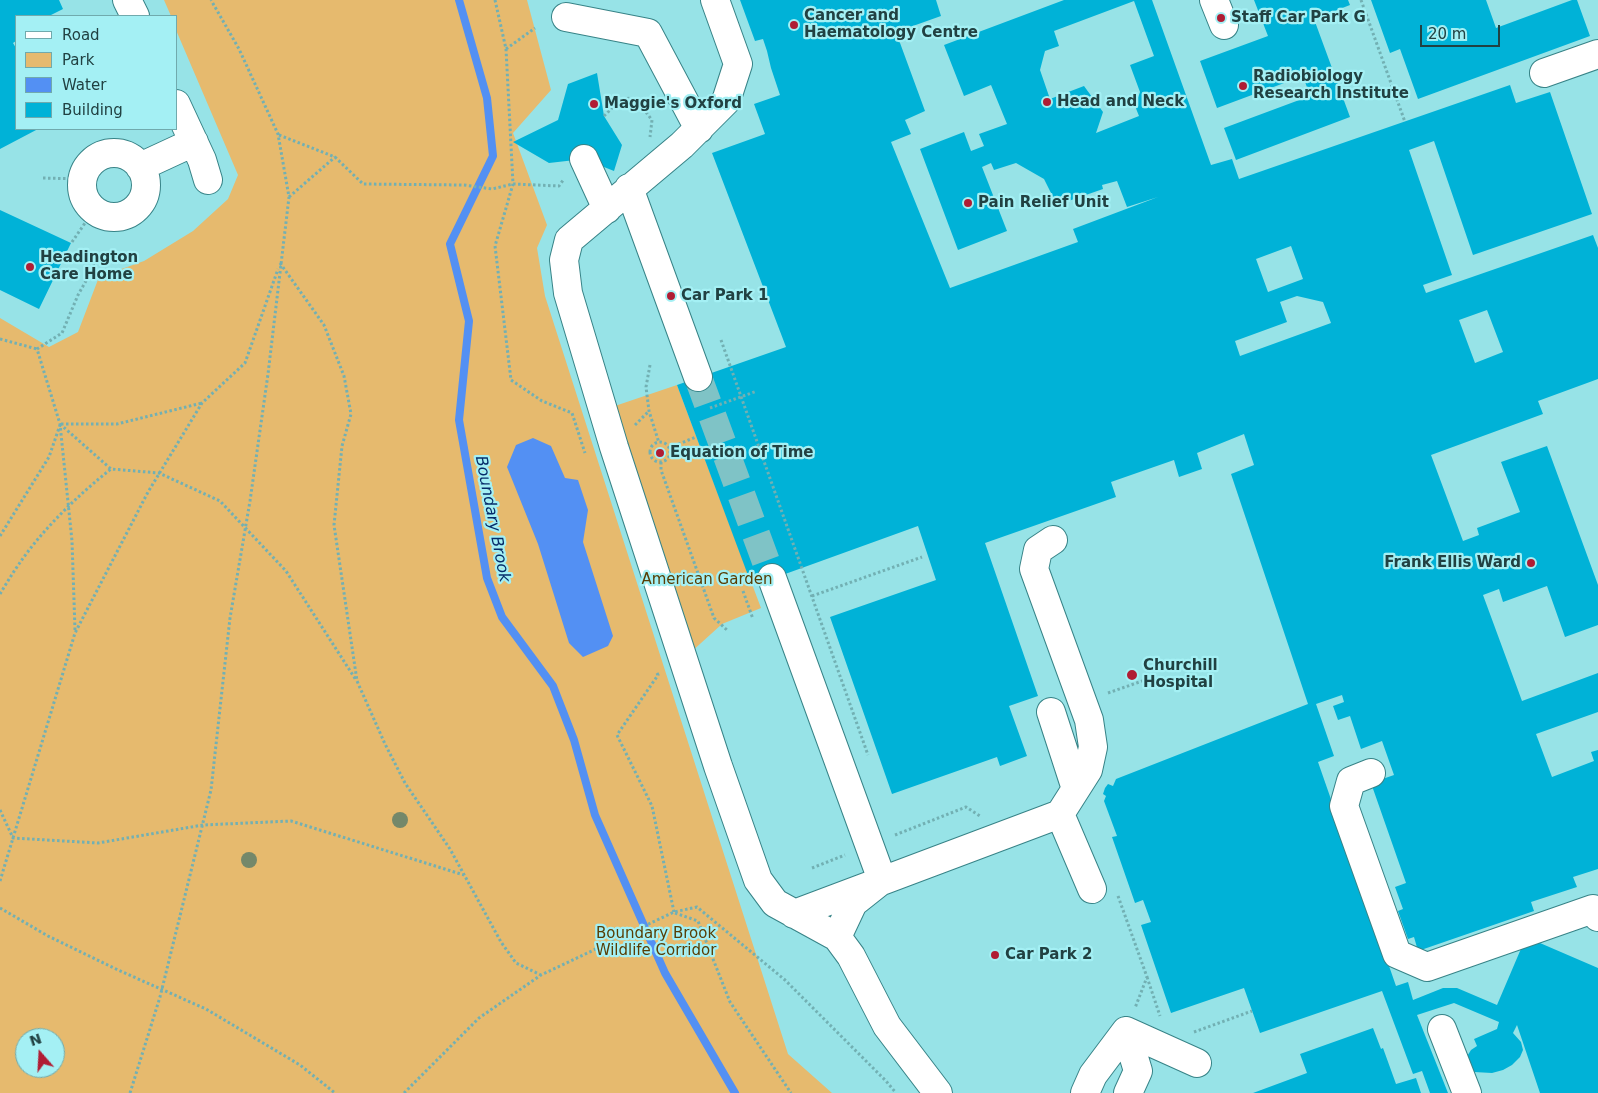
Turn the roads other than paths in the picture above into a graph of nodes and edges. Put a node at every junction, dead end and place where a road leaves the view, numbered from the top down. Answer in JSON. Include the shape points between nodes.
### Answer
{"nodes":[{"id":1,"x":127,"y":0,"type":"edge"},
{"id":2,"x":714,"y":0,"type":"edge"},
{"id":3,"x":1214,"y":0,"type":"edge"},
{"id":4,"x":134,"y":15,"type":"edge"},
{"id":5,"x":566,"y":17,"type":"dead end"},
{"id":6,"x":1224,"y":26,"type":"dead end"},
{"id":7,"x":1598,"y":54,"type":"edge"},
{"id":8,"x":1544,"y":72,"type":"dead end"},
{"id":9,"x":178,"y":108,"type":"edge"},
{"id":10,"x":698,"y":129,"type":"junction"},
{"id":11,"x":194,"y":142,"type":"junction"},
{"id":12,"x":576,"y":166,"type":"road end"},
{"id":13,"x":140,"y":167,"type":"junction"},
{"id":14,"x":208,"y":180,"type":"dead end"},
{"id":15,"x":639,"y":180,"type":"junction"},
{"id":16,"x":602,"y":198,"type":"junction"},
{"id":17,"x":698,"y":377,"type":"tunnel mouth"},
{"id":18,"x":1053,"y":540,"type":"dead end"},
{"id":19,"x":772,"y":578,"type":"tunnel mouth"},
{"id":20,"x":1051,"y":712,"type":"dead end"},
{"id":21,"x":1371,"y":773,"type":"dead end"},
{"id":22,"x":1076,"y":789,"type":"junction"},
{"id":23,"x":1060,"y":814,"type":"junction"},
{"id":24,"x":882,"y":880,"type":"junction"},
{"id":25,"x":1104,"y":891,"type":"road end"},
{"id":26,"x":794,"y":914,"type":"junction"},
{"id":27,"x":1598,"y":917,"type":"edge"},
{"id":28,"x":837,"y":937,"type":"junction"},
{"id":29,"x":1442,"y":1029,"type":"dead end"},
{"id":30,"x":1126,"y":1032,"type":"junction"},
{"id":31,"x":1198,"y":1062,"type":"dead end"},
{"id":32,"x":938,"y":1093,"type":"edge"},
{"id":33,"x":1085,"y":1093,"type":"edge"},
{"id":34,"x":1128,"y":1093,"type":"edge"},
{"id":35,"x":1467,"y":1093,"type":"edge"}],
"edges":[{"from":1,"to":4,"type":"street"},
{"from":2,"to":10,"type":"street","via":[[738,64],[726,101]]},
{"from":3,"to":6,"type":"street"},
{"from":5,"to":10,"type":"street","via":[[648,33]]},
{"from":7,"to":8,"type":"street"},
{"from":9,"to":11,"type":"street"},
{"from":10,"to":15,"type":"street"},
{"from":11,"to":13,"type":"street"},
{"from":11,"to":14,"type":"street"},
{"from":12,"to":16,"type":"street"},
{"from":13,"to":13,"type":"street","via":[[146,186],[144,196],[135,208],[122,216],[112,217],[102,215],[87,204],[82,178],[93,160],[113,152],[124,154]]},
{"from":15,"to":16,"type":"street"},
{"from":15,"to":17,"type":"street"},
{"from":16,"to":26,"type":"street","via":[[569,240],[564,260],[568,293],[614,448],[758,880],[775,903]]},
{"from":18,"to":22,"type":"street","via":[[1038,550],[1034,569],[1089,720],[1093,747],[1088,770]]},
{"from":19,"to":24,"type":"street"},
{"from":20,"to":22,"type":"street"},
{"from":21,"to":27,"type":"street","via":[[1351,781],[1344,806],[1397,954],[1428,967],[1593,909]]},
{"from":22,"to":23,"type":"street"},
{"from":23,"to":24,"type":"street"},
{"from":23,"to":25,"type":"street"},
{"from":24,"to":26,"type":"street"},
{"from":24,"to":28,"type":"street","via":[[853,903]]},
{"from":26,"to":28,"type":"street"},
{"from":28,"to":32,"type":"street","via":[[851,956],[887,1026]]},
{"from":29,"to":35,"type":"street"},
{"from":30,"to":31,"type":"street"},
{"from":30,"to":33,"type":"street","via":[[1093,1075]]},
{"from":30,"to":34,"type":"street","via":[[1138,1071]]}]}
